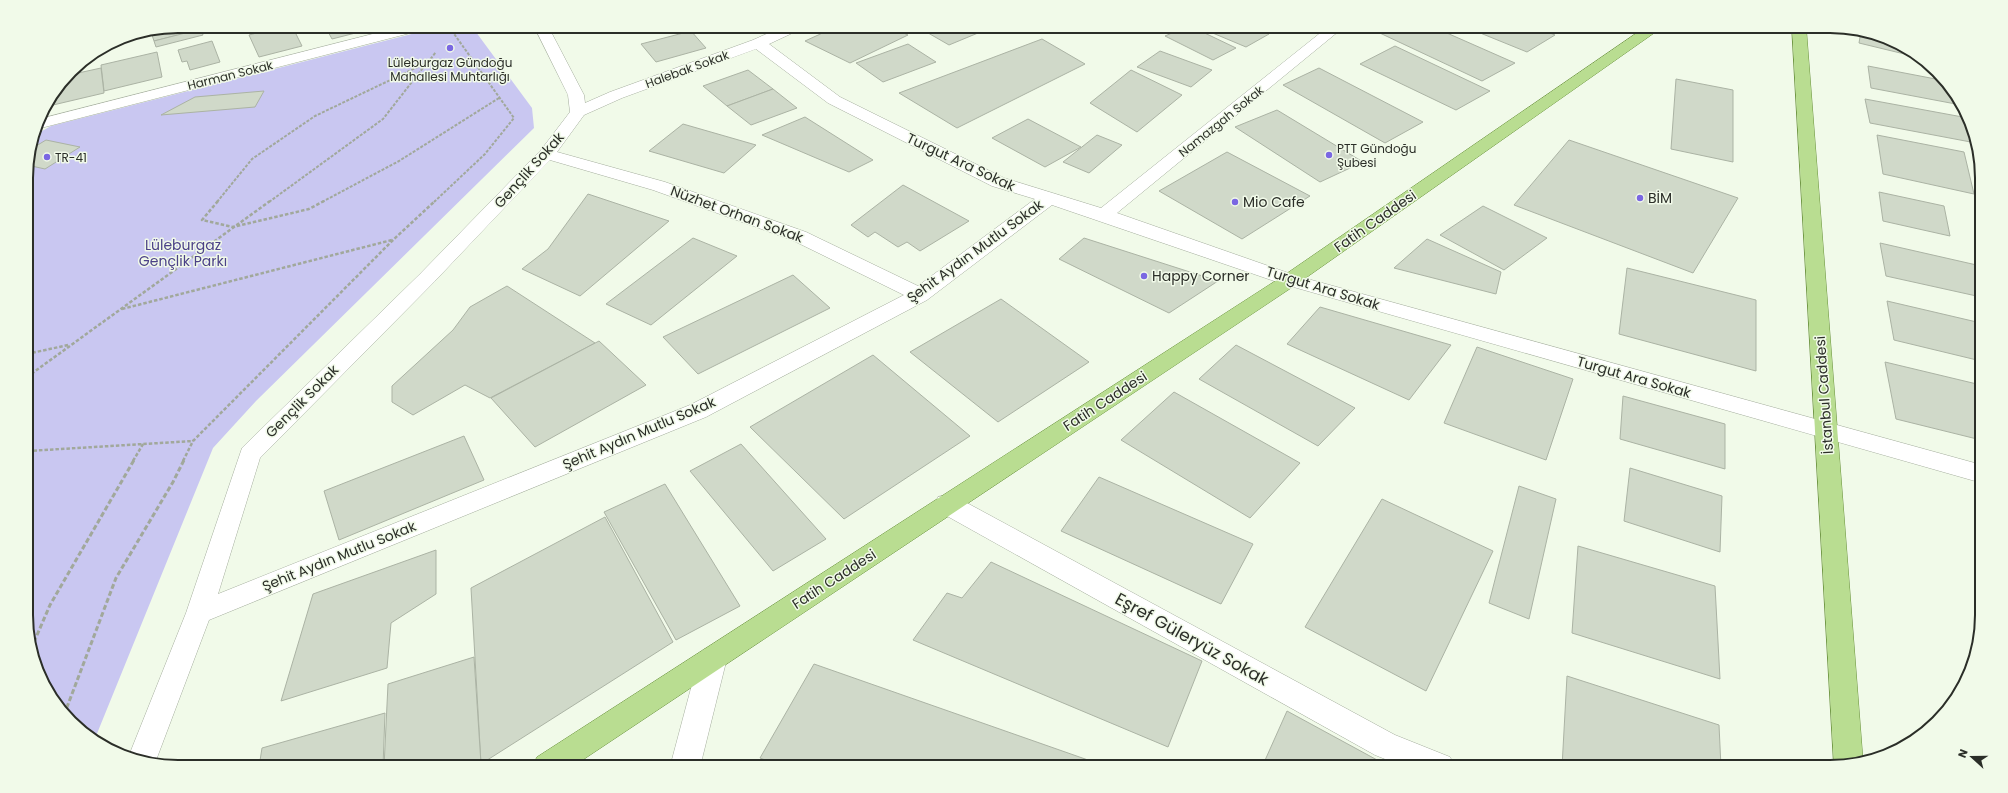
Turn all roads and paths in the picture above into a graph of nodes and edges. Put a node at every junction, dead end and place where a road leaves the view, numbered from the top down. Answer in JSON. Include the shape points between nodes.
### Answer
{"nodes":[{"id":1,"x":394,"y":33,"type":"edge"},
{"id":2,"x":451,"y":33,"type":"edge"},
{"id":3,"x":453,"y":33,"type":"edge"},
{"id":4,"x":545,"y":33,"type":"edge"},
{"id":5,"x":780,"y":33,"type":"edge"},
{"id":6,"x":1329,"y":33,"type":"edge"},
{"id":7,"x":1647,"y":33,"type":"edge"},
{"id":8,"x":1799,"y":33,"type":"edge"},
{"id":9,"x":448,"y":37,"type":"dead end"},
{"id":10,"x":758,"y":43,"type":"junction"},
{"id":11,"x":438,"y":50,"type":"dead end"},
{"id":12,"x":428,"y":62,"type":"junction"},
{"id":13,"x":499,"y":98,"type":"junction"},
{"id":14,"x":578,"y":112,"type":"junction"},
{"id":15,"x":44,"y":122,"type":"edge"},
{"id":16,"x":547,"y":154,"type":"junction"},
{"id":17,"x":1049,"y":198,"type":"junction"},
{"id":18,"x":1104,"y":215,"type":"junction"},
{"id":19,"x":233,"y":227,"type":"junction"},
{"id":20,"x":392,"y":240,"type":"junction"},
{"id":21,"x":1290,"y":280,"type":"junction"},
{"id":22,"x":920,"y":295,"type":"junction"},
{"id":23,"x":120,"y":309,"type":"junction"},
{"id":24,"x":71,"y":345,"type":"junction"},
{"id":25,"x":33,"y":353,"type":"edge"},
{"id":26,"x":33,"y":373,"type":"edge"},
{"id":27,"x":1827,"y":432,"type":"junction"},
{"id":28,"x":193,"y":442,"type":"junction"},
{"id":29,"x":143,"y":444,"type":"junction"},
{"id":30,"x":33,"y":451,"type":"edge"},
{"id":31,"x":1975,"y":472,"type":"edge"},
{"id":32,"x":948,"y":504,"type":"junction"},
{"id":33,"x":199,"y":613,"type":"junction"},
{"id":34,"x":35,"y":639,"type":"edge"},
{"id":35,"x":713,"y":658,"type":"junction"},
{"id":36,"x":67,"y":707,"type":"edge"},
{"id":37,"x":143,"y":755,"type":"edge"},
{"id":38,"x":1849,"y":759,"type":"edge"},
{"id":39,"x":558,"y":760,"type":"edge"},
{"id":40,"x":687,"y":760,"type":"edge"},
{"id":41,"x":1422,"y":760,"type":"edge"}],
"edges":[{"from":1,"to":15,"type":"street","name":"Harman Sokak"},
{"from":2,"to":9,"type":"path"},
{"from":3,"to":13,"type":"path"},
{"from":4,"to":14,"type":"street","via":[[576,95]]},
{"from":5,"to":10,"type":"street","name":"Halebak Sokak"},
{"from":6,"to":18,"type":"street","name":"Namazgah Sokak"},
{"from":7,"to":21,"type":"main road","name":"Fatih Caddesi"},
{"from":8,"to":27,"type":"main road","name":"İstanbul Caddesi"},
{"from":10,"to":14,"type":"street","name":"Halebak Sokak"},
{"from":10,"to":17,"type":"street","name":"Turgut Ara Sokak","via":[[834,100],[998,182]]},
{"from":11,"to":12,"type":"path"},
{"from":12,"to":19,"type":"path","via":[[383,118]]},
{"from":12,"to":19,"type":"path","via":[[315,116],[252,159],[202,220]]},
{"from":13,"to":19,"type":"path","via":[[399,161],[309,209]]},
{"from":13,"to":20,"type":"path","via":[[514,118],[485,154]]},
{"from":14,"to":16,"type":"street","name":"Gençlik Sokak"},
{"from":16,"to":22,"type":"street","name":"Nüzhet Orhan Sokak","via":[[659,186],[799,236]]},
{"from":16,"to":33,"type":"street","name":"Gençlik Sokak","via":[[250,454]]},
{"from":17,"to":18,"type":"street","name":"Turgut Ara Sokak"},
{"from":17,"to":22,"type":"street","name":"Şehit Aydın Mutlu Sokak"},
{"from":18,"to":21,"type":"street","name":"Turgut Ara Sokak"},
{"from":19,"to":23,"type":"path"},
{"from":20,"to":23,"type":"path"},
{"from":20,"to":28,"type":"path"},
{"from":21,"to":27,"type":"street","name":"Turgut Ara Sokak"},
{"from":21,"to":32,"type":"main road","name":"Fatih Caddesi"},
{"from":22,"to":33,"type":"street","name":"Şehit Aydın Mutlu Sokak","via":[[698,411]]},
{"from":23,"to":24,"type":"path"},
{"from":24,"to":25,"type":"path"},
{"from":24,"to":26,"type":"path"},
{"from":27,"to":31,"type":"street","name":"Turgut Ara Sokak"},
{"from":27,"to":38,"type":"main road","name":"İstanbul Caddesi"},
{"from":28,"to":29,"type":"path"},
{"from":28,"to":36,"type":"path","via":[[173,482],[116,578]]},
{"from":29,"to":30,"type":"path"},
{"from":29,"to":34,"type":"path","via":[[50,605]]},
{"from":32,"to":35,"type":"main road","name":"Fatih Caddesi"},
{"from":32,"to":41,"type":"street","name":"Eşref Güleryüz Sokak","via":[[1385,745]]},
{"from":33,"to":37,"type":"street","name":"Gençlik Sokak"},
{"from":35,"to":39,"type":"main road","name":"Fatih Caddesi"},
{"from":35,"to":40,"type":"street"}]}
